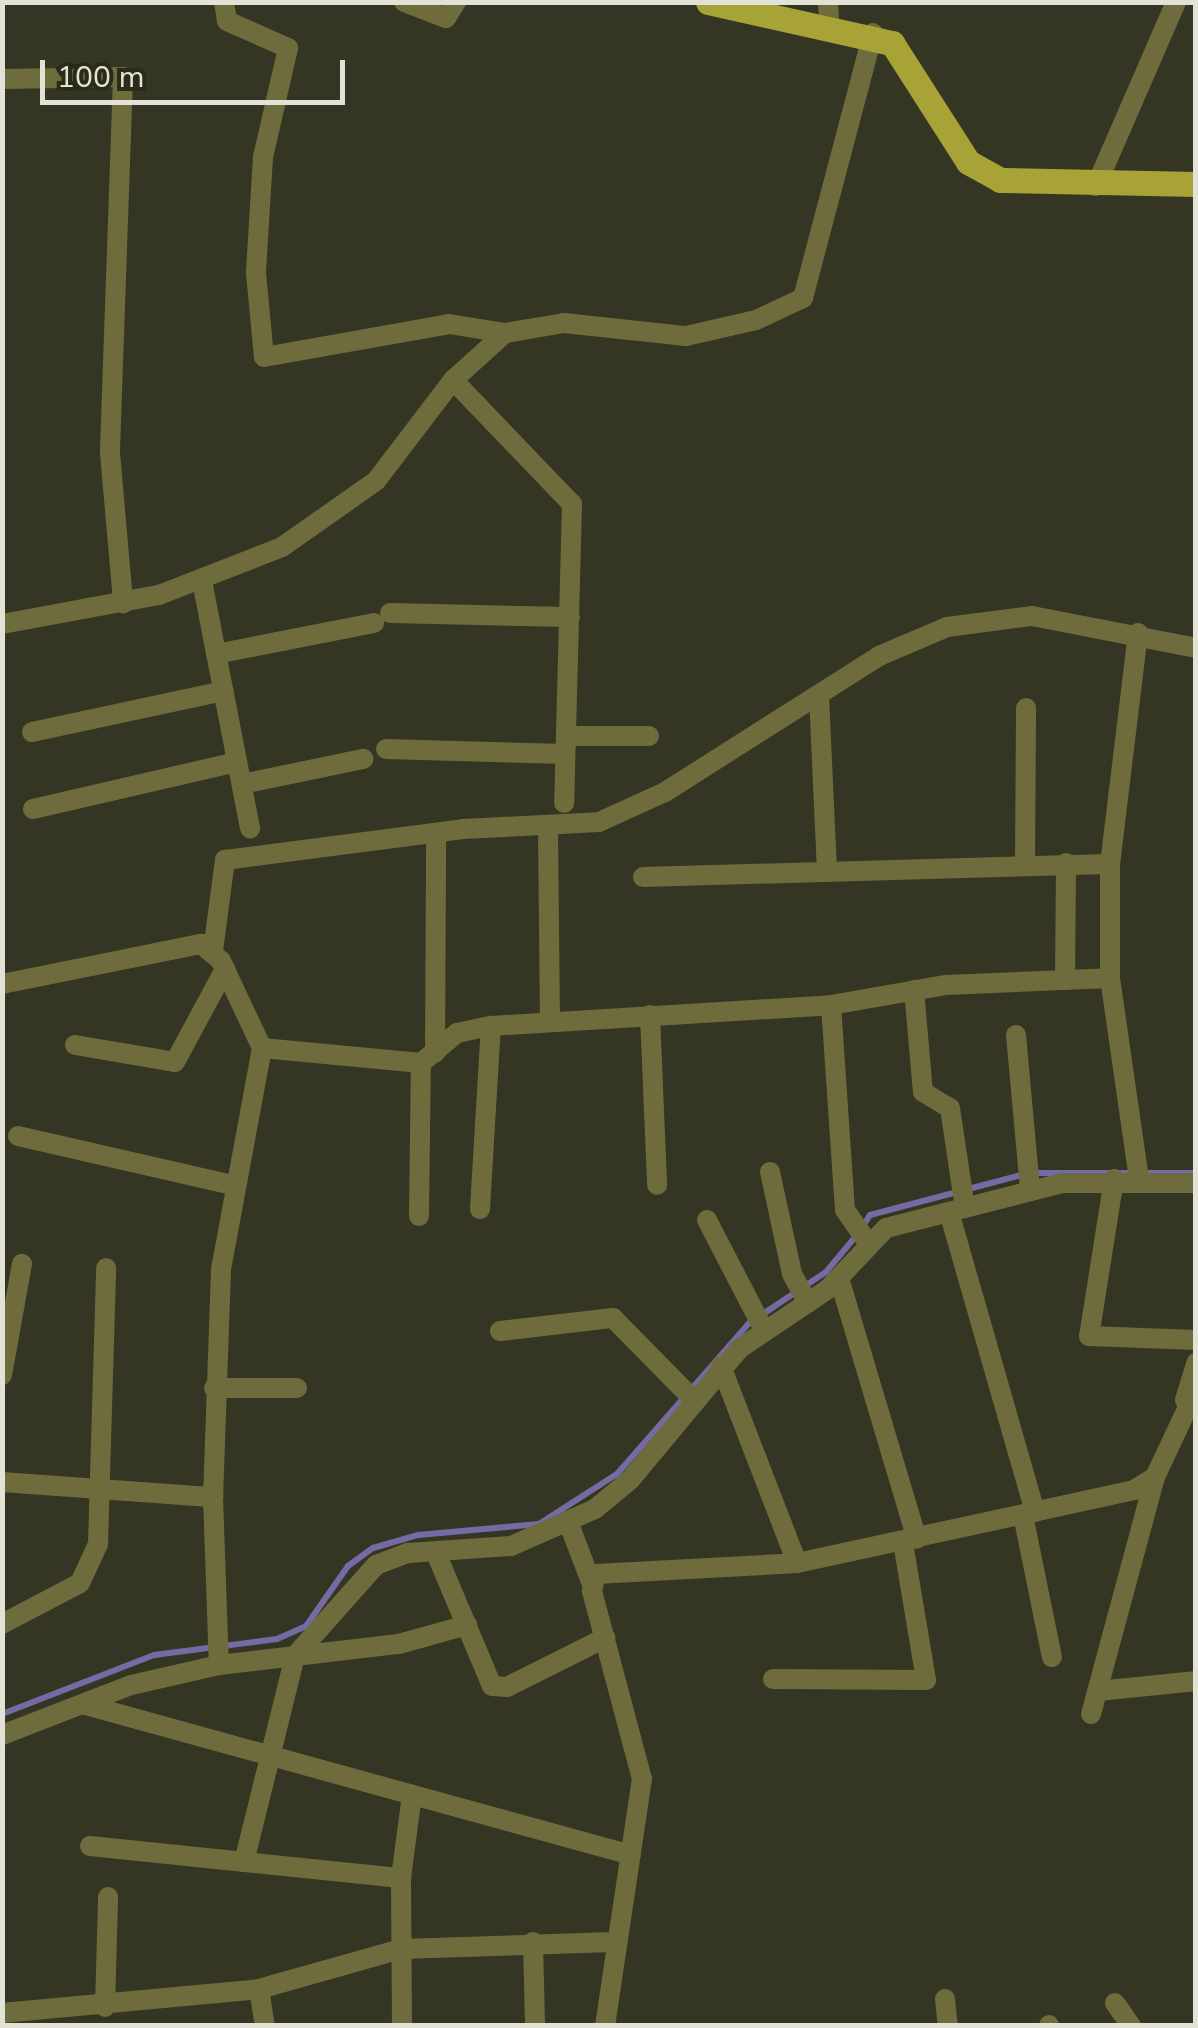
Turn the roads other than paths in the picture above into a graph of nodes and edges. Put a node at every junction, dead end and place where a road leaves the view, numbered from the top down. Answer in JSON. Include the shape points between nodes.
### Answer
{"nodes":[{"id":1,"x":224,"y":2,"type":"edge"},
{"id":2,"x":404,"y":2,"type":"edge"},
{"id":3,"x":456,"y":2,"type":"edge"},
{"id":4,"x":708,"y":2,"type":"edge"},
{"id":5,"x":1176,"y":2,"type":"edge"},
{"id":6,"x":829,"y":13,"type":"edge"},
{"id":7,"x":873,"y":33,"type":"junction"},
{"id":8,"x":2,"y":79,"type":"edge"},
{"id":9,"x":1196,"y":184,"type":"edge"},
{"id":10,"x":1096,"y":186,"type":"junction"},
{"id":11,"x":505,"y":332,"type":"junction"},
{"id":12,"x":453,"y":380,"type":"junction"},
{"id":13,"x":202,"y":581,"type":"junction"},
{"id":14,"x":123,"y":604,"type":"junction"},
{"id":15,"x":570,"y":617,"type":"junction"},
{"id":16,"x":7,"y":627,"type":"edge"},
{"id":17,"x":1138,"y":633,"type":"junction"},
{"id":18,"x":1196,"y":648,"type":"edge"},
{"id":19,"x":216,"y":654,"type":"junction"},
{"id":20,"x":224,"y":691,"type":"junction"},
{"id":21,"x":819,"y":694,"type":"junction"},
{"id":22,"x":1026,"y":708,"type":"dead end"},
{"id":23,"x":32,"y":732,"type":"dead end"},
{"id":24,"x":649,"y":736,"type":"dead end"},
{"id":25,"x":566,"y":745,"type":"junction"},
{"id":26,"x":386,"y":748,"type":"dead end"},
{"id":27,"x":363,"y":759,"type":"dead end"},
{"id":28,"x":238,"y":762,"type":"junction"},
{"id":29,"x":242,"y":784,"type":"junction"},
{"id":30,"x":564,"y":803,"type":"dead end"},
{"id":31,"x":33,"y":809,"type":"dead end"},
{"id":32,"x":250,"y":828,"type":"dead end"},
{"id":33,"x":548,"y":830,"type":"junction"},
{"id":34,"x":436,"y":836,"type":"junction"},
{"id":35,"x":1024,"y":860,"type":"junction"},
{"id":36,"x":1066,"y":862,"type":"junction"},
{"id":37,"x":1110,"y":864,"type":"junction"},
{"id":38,"x":828,"y":870,"type":"junction"},
{"id":39,"x":643,"y":877,"type":"dead end"},
{"id":40,"x":219,"y":960,"type":"junction"},
{"id":41,"x":1110,"y":978,"type":"junction"},
{"id":42,"x":1065,"y":980,"type":"junction"},
{"id":43,"x":2,"y":984,"type":"edge"},
{"id":44,"x":914,"y":990,"type":"junction"},
{"id":45,"x":831,"y":1006,"type":"junction"},
{"id":46,"x":650,"y":1015,"type":"junction"},
{"id":47,"x":550,"y":1020,"type":"junction"},
{"id":48,"x":491,"y":1026,"type":"junction"},
{"id":49,"x":1016,"y":1035,"type":"dead end"},
{"id":50,"x":75,"y":1045,"type":"dead end"},
{"id":51,"x":262,"y":1048,"type":"junction"},
{"id":52,"x":428,"y":1058,"type":"junction"},
{"id":53,"x":18,"y":1136,"type":"dead end"},
{"id":54,"x":1138,"y":1171,"type":"junction"},
{"id":55,"x":770,"y":1172,"type":"dead end"},
{"id":56,"x":1029,"y":1179,"type":"junction"},
{"id":57,"x":1114,"y":1179,"type":"junction"},
{"id":58,"x":1196,"y":1183,"type":"edge"},
{"id":59,"x":232,"y":1185,"type":"junction"},
{"id":60,"x":657,"y":1185,"type":"dead end"},
{"id":61,"x":960,"y":1202,"type":"junction"},
{"id":62,"x":480,"y":1209,"type":"dead end"},
{"id":63,"x":419,"y":1216,"type":"dead end"},
{"id":64,"x":707,"y":1220,"type":"dead end"},
{"id":65,"x":860,"y":1235,"type":"junction"},
{"id":66,"x":22,"y":1264,"type":"dead end"},
{"id":67,"x":106,"y":1268,"type":"dead end"},
{"id":68,"x":839,"y":1278,"type":"junction"},
{"id":69,"x":802,"y":1294,"type":"junction"},
{"id":70,"x":760,"y":1320,"type":"junction"},
{"id":71,"x":500,"y":1331,"type":"dead end"},
{"id":72,"x":1196,"y":1340,"type":"edge"},
{"id":73,"x":1196,"y":1363,"type":"edge"},
{"id":74,"x":721,"y":1366,"type":"junction"},
{"id":75,"x":2,"y":1375,"type":"edge"},
{"id":76,"x":214,"y":1388,"type":"junction"},
{"id":77,"x":297,"y":1388,"type":"dead end"},
{"id":78,"x":686,"y":1393,"type":"junction"},
{"id":79,"x":1190,"y":1396,"type":"edge"},
{"id":80,"x":1155,"y":1478,"type":"junction"},
{"id":81,"x":2,"y":1482,"type":"edge"},
{"id":82,"x":103,"y":1494,"type":"junction"},
{"id":83,"x":213,"y":1496,"type":"junction"},
{"id":84,"x":1029,"y":1513,"type":"junction"},
{"id":85,"x":569,"y":1524,"type":"junction"},
{"id":86,"x":910,"y":1540,"type":"junction"},
{"id":87,"x":436,"y":1553,"type":"junction"},
{"id":88,"x":797,"y":1563,"type":"junction"},
{"id":89,"x":591,"y":1582,"type":"junction"},
{"id":90,"x":2,"y":1624,"type":"edge"},
{"id":91,"x":467,"y":1624,"type":"junction"},
{"id":92,"x":605,"y":1638,"type":"junction"},
{"id":93,"x":295,"y":1656,"type":"junction"},
{"id":94,"x":1052,"y":1657,"type":"dead end"},
{"id":95,"x":218,"y":1662,"type":"junction"},
{"id":96,"x":773,"y":1679,"type":"dead end"},
{"id":97,"x":1196,"y":1682,"type":"edge"},
{"id":98,"x":1098,"y":1690,"type":"junction"},
{"id":99,"x":86,"y":1704,"type":"junction"},
{"id":100,"x":1091,"y":1714,"type":"dead end"},
{"id":101,"x":2,"y":1734,"type":"edge"},
{"id":102,"x":270,"y":1760,"type":"junction"},
{"id":103,"x":412,"y":1795,"type":"junction"},
{"id":104,"x":90,"y":1846,"type":"dead end"},
{"id":105,"x":631,"y":1855,"type":"junction"},
{"id":106,"x":244,"y":1862,"type":"junction"},
{"id":107,"x":400,"y":1878,"type":"junction"},
{"id":108,"x":108,"y":1896,"type":"dead end"},
{"id":109,"x":534,"y":1942,"type":"junction"},
{"id":110,"x":613,"y":1942,"type":"junction"},
{"id":111,"x":401,"y":1948,"type":"junction"},
{"id":112,"x":259,"y":1989,"type":"junction"},
{"id":113,"x":945,"y":1999,"type":"dead end"},
{"id":114,"x":1115,"y":2003,"type":"dead end"},
{"id":115,"x":105,"y":2007,"type":"junction"},
{"id":116,"x":2,"y":2012,"type":"edge"},
{"id":117,"x":47,"y":2020,"type":"edge"},
{"id":118,"x":265,"y":2026,"type":"edge"},
{"id":119,"x":402,"y":2026,"type":"edge"},
{"id":120,"x":536,"y":2026,"type":"edge"},
{"id":121,"x":605,"y":2026,"type":"edge"},
{"id":122,"x":948,"y":2026,"type":"edge"},
{"id":123,"x":1130,"y":2026,"type":"edge"}],
"edges":[{"from":1,"to":11,"type":"street","via":[[227,21],[288,48],[262,157],[256,273],[264,357],[449,324]]},
{"from":2,"to":3,"type":"street","via":[[446,18]]},
{"from":4,"to":6,"type":"main road"},
{"from":5,"to":10,"type":"street"},
{"from":6,"to":7,"type":"main road"},
{"from":7,"to":10,"type":"main road","via":[[906,54],[953,141],[981,172],[1024,186]]},
{"from":7,"to":11,"type":"street","via":[[803,298],[756,320],[686,336],[564,323]]},
{"from":8,"to":14,"type":"street","via":[[123,77],[110,453]]},
{"from":9,"to":10,"type":"main road"},
{"from":11,"to":12,"type":"street"},
{"from":12,"to":13,"type":"street","via":[[397,458],[343,507],[282,547]]},
{"from":12,"to":15,"type":"street","via":[[572,504]]},
{"from":13,"to":14,"type":"street"},
{"from":13,"to":19,"type":"street"},
{"from":14,"to":16,"type":"street"},
{"from":15,"to":19,"type":"street","via":[[382,618]]},
{"from":15,"to":25,"type":"street"},
{"from":17,"to":18,"type":"street"},
{"from":17,"to":21,"type":"street","via":[[1032,616],[972,621],[914,639]]},
{"from":17,"to":37,"type":"street"},
{"from":19,"to":20,"type":"street"},
{"from":20,"to":23,"type":"street"},
{"from":20,"to":28,"type":"street"},
{"from":21,"to":33,"type":"street","via":[[648,800],[599,822]]},
{"from":21,"to":38,"type":"street"},
{"from":22,"to":35,"type":"street"},
{"from":24,"to":25,"type":"street"},
{"from":25,"to":26,"type":"street"},
{"from":25,"to":30,"type":"street"},
{"from":27,"to":29,"type":"street"},
{"from":28,"to":29,"type":"street"},
{"from":28,"to":31,"type":"street"},
{"from":29,"to":32,"type":"street"},
{"from":33,"to":34,"type":"street"},
{"from":33,"to":47,"type":"street"},
{"from":34,"to":40,"type":"street","via":[[225,860]]},
{"from":34,"to":52,"type":"street"},
{"from":35,"to":36,"type":"street"},
{"from":35,"to":38,"type":"street"},
{"from":36,"to":37,"type":"street"},
{"from":36,"to":42,"type":"street"},
{"from":37,"to":41,"type":"street"},
{"from":38,"to":39,"type":"street"},
{"from":40,"to":43,"type":"street","via":[[181,944]]},
{"from":40,"to":50,"type":"street","via":[[175,1062]]},
{"from":40,"to":51,"type":"street"},
{"from":41,"to":42,"type":"street"},
{"from":41,"to":54,"type":"street"},
{"from":42,"to":44,"type":"street"},
{"from":44,"to":45,"type":"street"},
{"from":44,"to":61,"type":"street","via":[[923,1092],[950,1108]]},
{"from":45,"to":46,"type":"street"},
{"from":45,"to":65,"type":"street","via":[[845,1210]]},
{"from":46,"to":47,"type":"street"},
{"from":46,"to":60,"type":"street"},
{"from":47,"to":48,"type":"street"},
{"from":48,"to":52,"type":"street","via":[[456,1033]]},
{"from":48,"to":62,"type":"street"},
{"from":49,"to":56,"type":"street"},
{"from":51,"to":52,"type":"street"},
{"from":51,"to":59,"type":"street"},
{"from":52,"to":63,"type":"street"},
{"from":53,"to":59,"type":"street"},
{"from":54,"to":57,"type":"street"},
{"from":54,"to":58,"type":"street"},
{"from":55,"to":69,"type":"street"},
{"from":56,"to":57,"type":"street"},
{"from":56,"to":61,"type":"street"},
{"from":57,"to":72,"type":"street","via":[[1089,1336]]},
{"from":59,"to":76,"type":"street"},
{"from":61,"to":65,"type":"street"},
{"from":61,"to":84,"type":"street"},
{"from":64,"to":70,"type":"street"},
{"from":65,"to":68,"type":"street"},
{"from":66,"to":75,"type":"street"},
{"from":67,"to":82,"type":"street"},
{"from":68,"to":69,"type":"street"},
{"from":68,"to":86,"type":"street"},
{"from":69,"to":70,"type":"street"},
{"from":70,"to":74,"type":"street"},
{"from":71,"to":78,"type":"street","via":[[613,1318]]},
{"from":73,"to":79,"type":"street"},
{"from":74,"to":78,"type":"street"},
{"from":74,"to":88,"type":"street"},
{"from":76,"to":77,"type":"street"},
{"from":76,"to":83,"type":"street"},
{"from":78,"to":85,"type":"street","via":[[630,1480]]},
{"from":79,"to":80,"type":"street"},
{"from":80,"to":84,"type":"street"},
{"from":80,"to":98,"type":"street"},
{"from":81,"to":82,"type":"street"},
{"from":82,"to":83,"type":"street"},
{"from":82,"to":90,"type":"street","via":[[98,1544],[80,1583]]},
{"from":83,"to":95,"type":"street"},
{"from":84,"to":86,"type":"street"},
{"from":84,"to":94,"type":"street"},
{"from":85,"to":87,"type":"street","via":[[511,1546]]},
{"from":85,"to":89,"type":"street"},
{"from":86,"to":88,"type":"street"},
{"from":86,"to":96,"type":"street","via":[[926,1680]]},
{"from":87,"to":91,"type":"street"},
{"from":87,"to":93,"type":"street","via":[[376,1565]]},
{"from":88,"to":89,"type":"street","via":[[606,1571]]},
{"from":89,"to":92,"type":"street"},
{"from":91,"to":92,"type":"street","via":[[482,1674],[499,1688]]},
{"from":91,"to":93,"type":"street","via":[[411,1642]]},
{"from":92,"to":105,"type":"street","via":[[642,1779]]},
{"from":93,"to":95,"type":"street"},
{"from":93,"to":102,"type":"street"},
{"from":95,"to":99,"type":"street"},
{"from":97,"to":98,"type":"street"},
{"from":98,"to":100,"type":"street"},
{"from":99,"to":101,"type":"street"},
{"from":99,"to":102,"type":"street"},
{"from":102,"to":103,"type":"street"},
{"from":102,"to":106,"type":"street"},
{"from":103,"to":105,"type":"street"},
{"from":103,"to":107,"type":"street"},
{"from":104,"to":106,"type":"street"},
{"from":105,"to":110,"type":"street"},
{"from":106,"to":107,"type":"street"},
{"from":107,"to":111,"type":"street"},
{"from":108,"to":115,"type":"street"},
{"from":109,"to":110,"type":"street"},
{"from":109,"to":111,"type":"street"},
{"from":109,"to":120,"type":"street"},
{"from":110,"to":121,"type":"street"},
{"from":111,"to":112,"type":"street"},
{"from":111,"to":119,"type":"street"},
{"from":112,"to":115,"type":"street"},
{"from":112,"to":118,"type":"street"},
{"from":113,"to":122,"type":"street"},
{"from":114,"to":123,"type":"street"},
{"from":115,"to":117,"type":"street"},
{"from":116,"to":117,"type":"street"}]}
